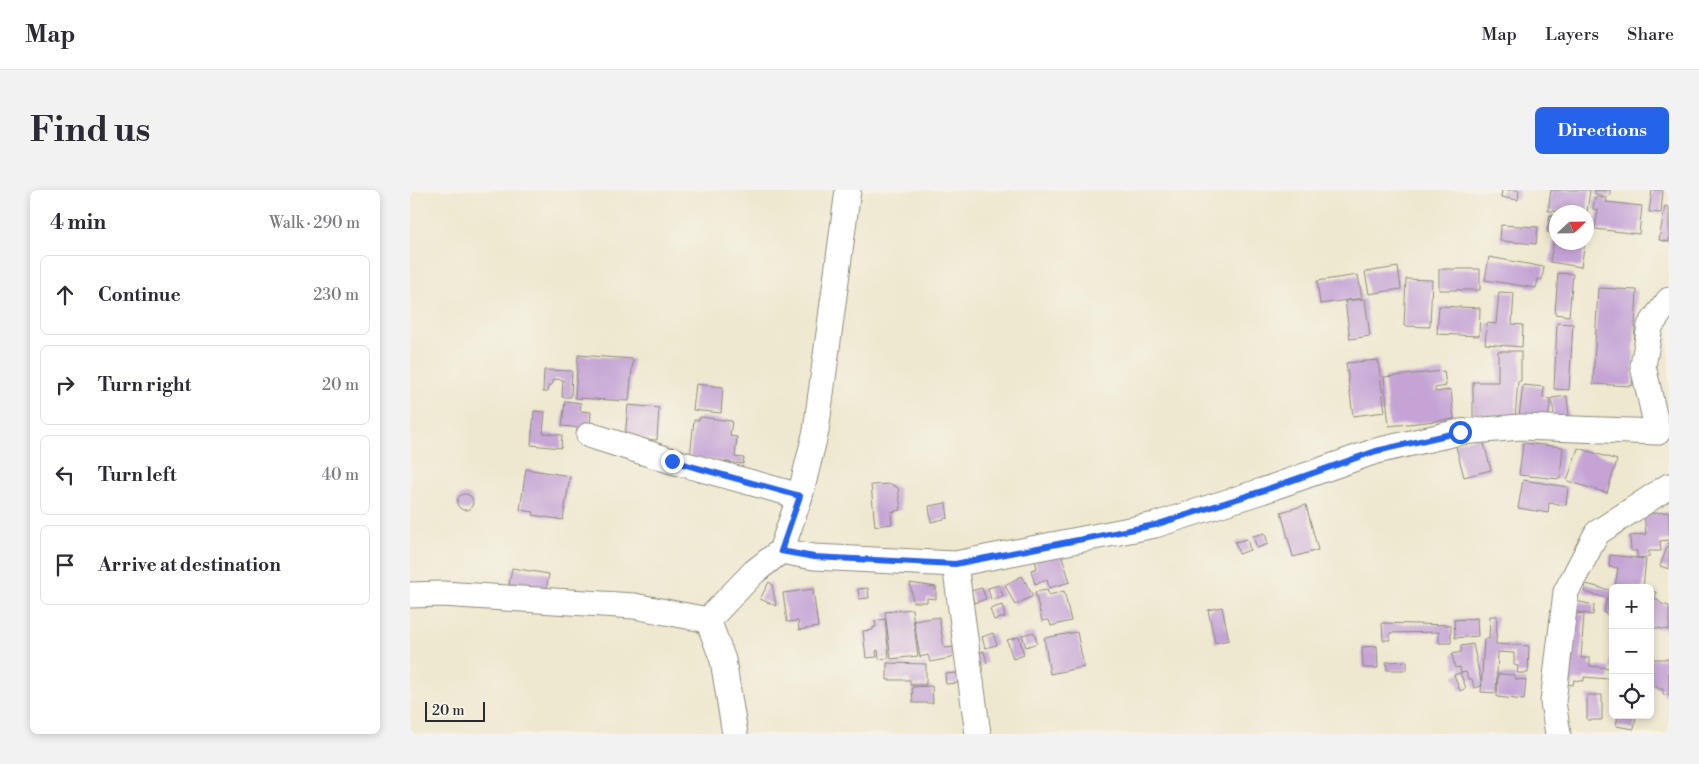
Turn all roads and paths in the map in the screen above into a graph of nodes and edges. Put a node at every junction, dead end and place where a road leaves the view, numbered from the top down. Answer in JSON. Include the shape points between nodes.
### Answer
{"nodes":[{"id":1,"x":848,"y":190,"type":"edge"},
{"id":2,"x":1669,"y":300,"type":"edge"},
{"id":3,"x":589,"y":435,"type":"dead end"},
{"id":4,"x":1663,"y":435,"type":"edge"},
{"id":5,"x":1669,"y":486,"type":"edge"},
{"id":6,"x":800,"y":496,"type":"junction"},
{"id":7,"x":781,"y":551,"type":"junction"},
{"id":8,"x":955,"y":564,"type":"junction"},
{"id":9,"x":410,"y":595,"type":"edge"},
{"id":10,"x":708,"y":620,"type":"junction"},
{"id":11,"x":735,"y":734,"type":"edge"},
{"id":12,"x":978,"y":734,"type":"edge"},
{"id":13,"x":1558,"y":734,"type":"edge"}],
"edges":[{"from":1,"to":6,"type":"street","via":[[816,431]]},
{"from":2,"to":4,"type":"street","via":[[1650,326],[1643,366]]},
{"from":3,"to":6,"type":"street"},
{"from":4,"to":8,"type":"street","via":[[1521,427],[1460,432],[1376,451],[1155,525]]},
{"from":5,"to":13,"type":"street","via":[[1597,534],[1566,592],[1553,702]]},
{"from":6,"to":7,"type":"street"},
{"from":7,"to":8,"type":"street","via":[[814,557]]},
{"from":7,"to":10,"type":"street","via":[[754,572]]},
{"from":8,"to":12,"type":"street"},
{"from":9,"to":10,"type":"street","via":[[442,594],[634,606]]},
{"from":10,"to":11,"type":"street","via":[[723,660]]}]}
